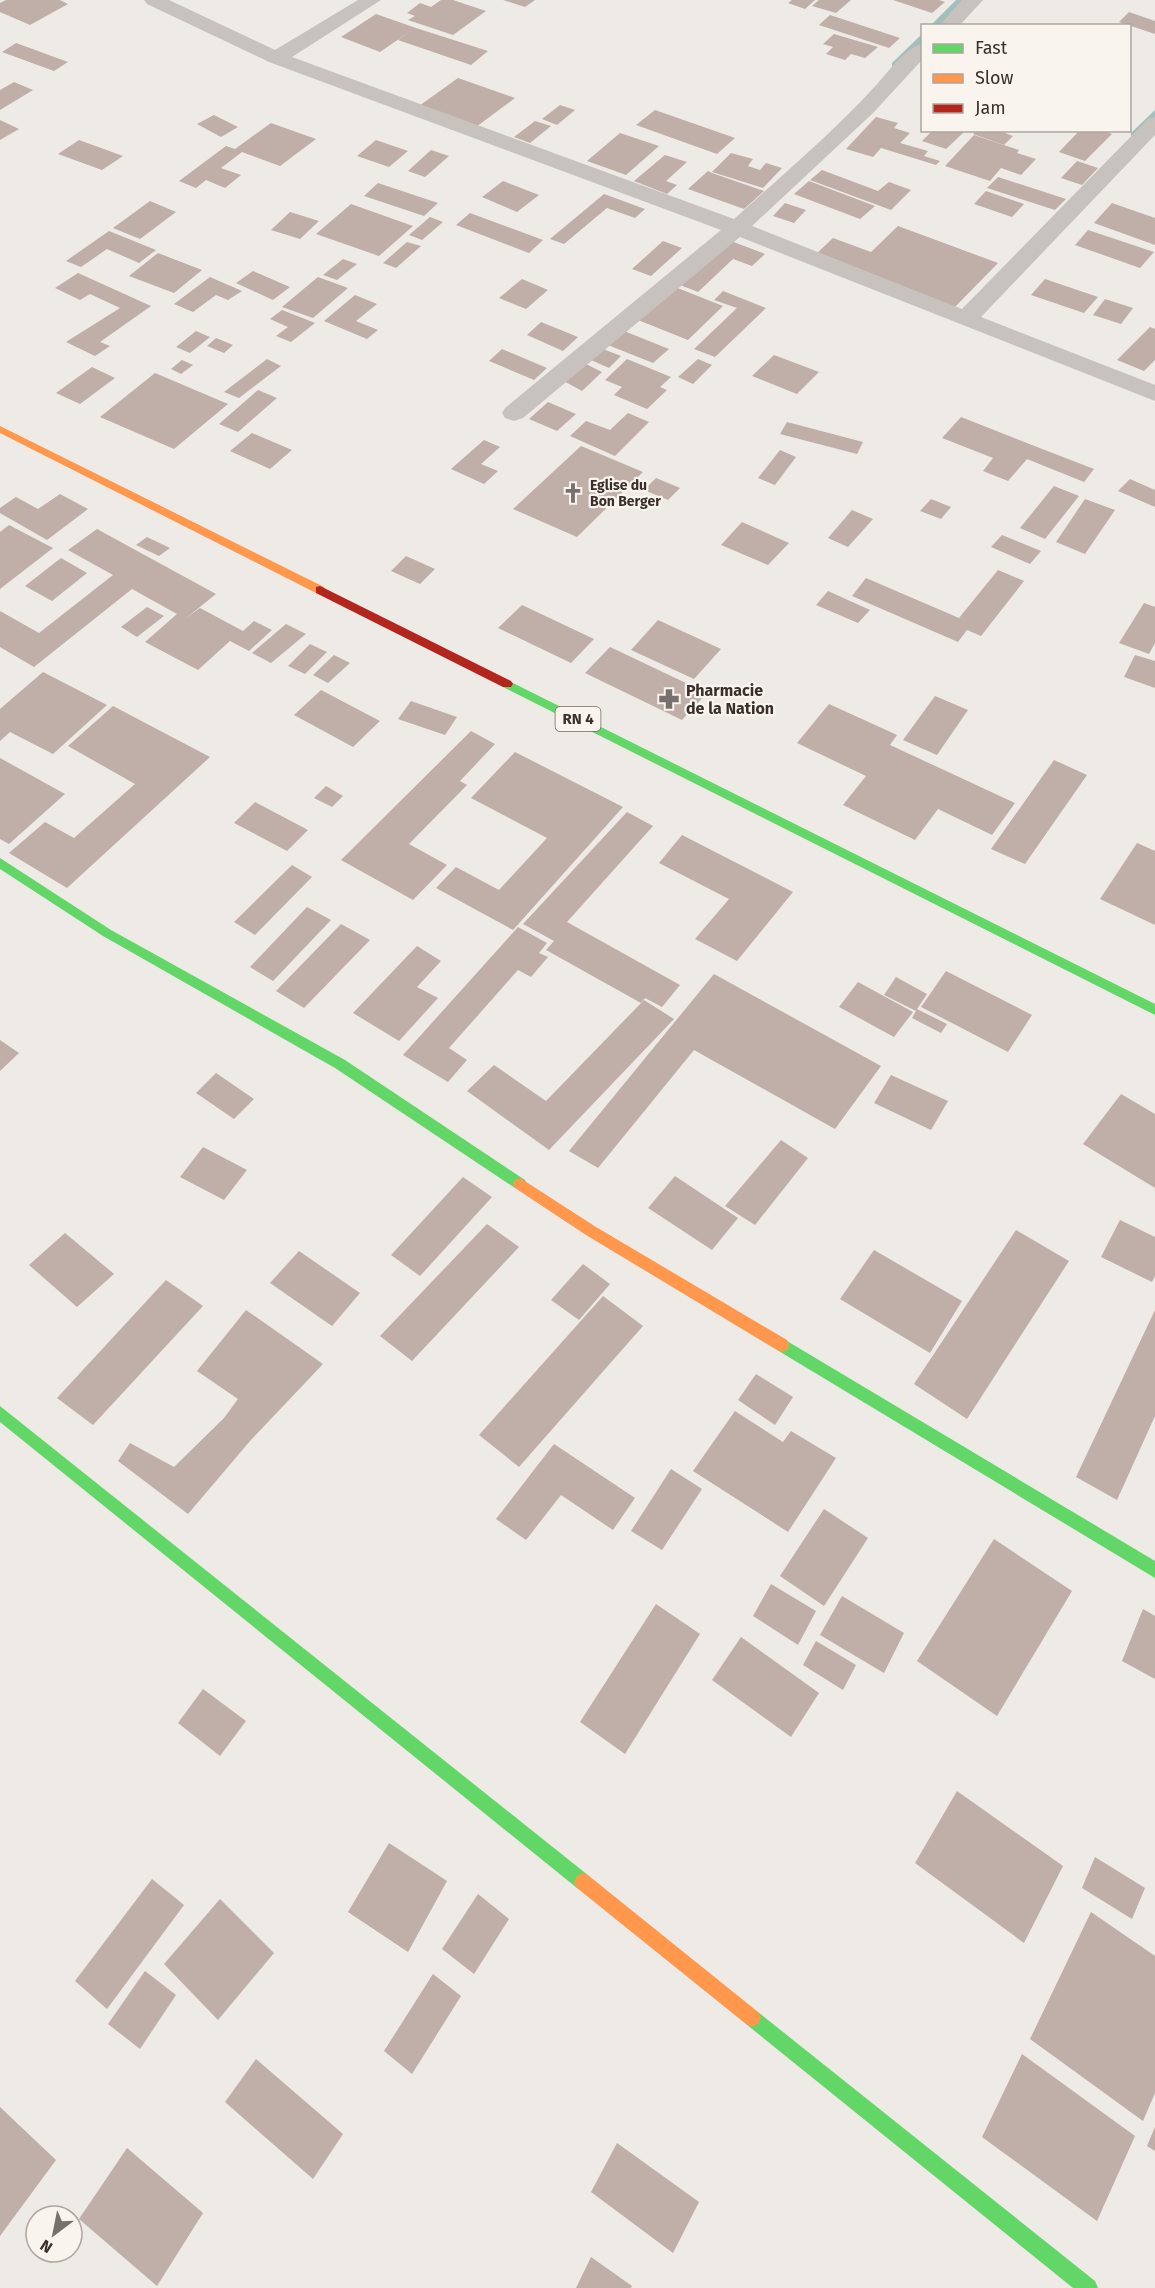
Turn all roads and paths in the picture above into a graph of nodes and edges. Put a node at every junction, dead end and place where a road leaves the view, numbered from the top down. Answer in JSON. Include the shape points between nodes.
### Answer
{"nodes":[{"id":1,"x":154,"y":0,"type":"edge"},
{"id":2,"x":371,"y":0,"type":"edge"},
{"id":3,"x":973,"y":0,"type":"edge"},
{"id":4,"x":950,"y":24,"type":"edge"},
{"id":5,"x":921,"y":51,"type":"edge"},
{"id":6,"x":276,"y":57,"type":"junction"},
{"id":7,"x":1155,"y":123,"type":"edge"},
{"id":8,"x":737,"y":228,"type":"junction"},
{"id":9,"x":965,"y":320,"type":"junction"},
{"id":10,"x":1155,"y":394,"type":"edge"},
{"id":11,"x":514,"y":413,"type":"dead end"},
{"id":12,"x":0,"y":429,"type":"edge"},
{"id":13,"x":0,"y":863,"type":"edge"},
{"id":14,"x":1155,"y":1010,"type":"edge"},
{"id":15,"x":0,"y":1413,"type":"edge"},
{"id":16,"x":1155,"y":1570,"type":"edge"},
{"id":17,"x":1088,"y":2288,"type":"edge"}],
"edges":[{"from":1,"to":6,"type":"street"},
{"from":2,"to":6,"type":"street"},
{"from":3,"to":4,"type":"street"},
{"from":5,"to":8,"type":"street","via":[[866,109]]},
{"from":6,"to":8,"type":"street"},
{"from":7,"to":9,"type":"street"},
{"from":8,"to":9,"type":"street"},
{"from":8,"to":11,"type":"street"},
{"from":9,"to":10,"type":"street"},
{"from":12,"to":14,"type":"street","number":"RN 4"},
{"from":13,"to":16,"type":"street","via":[[107,933],[340,1064],[591,1231]]},
{"from":15,"to":17,"type":"street"}]}
